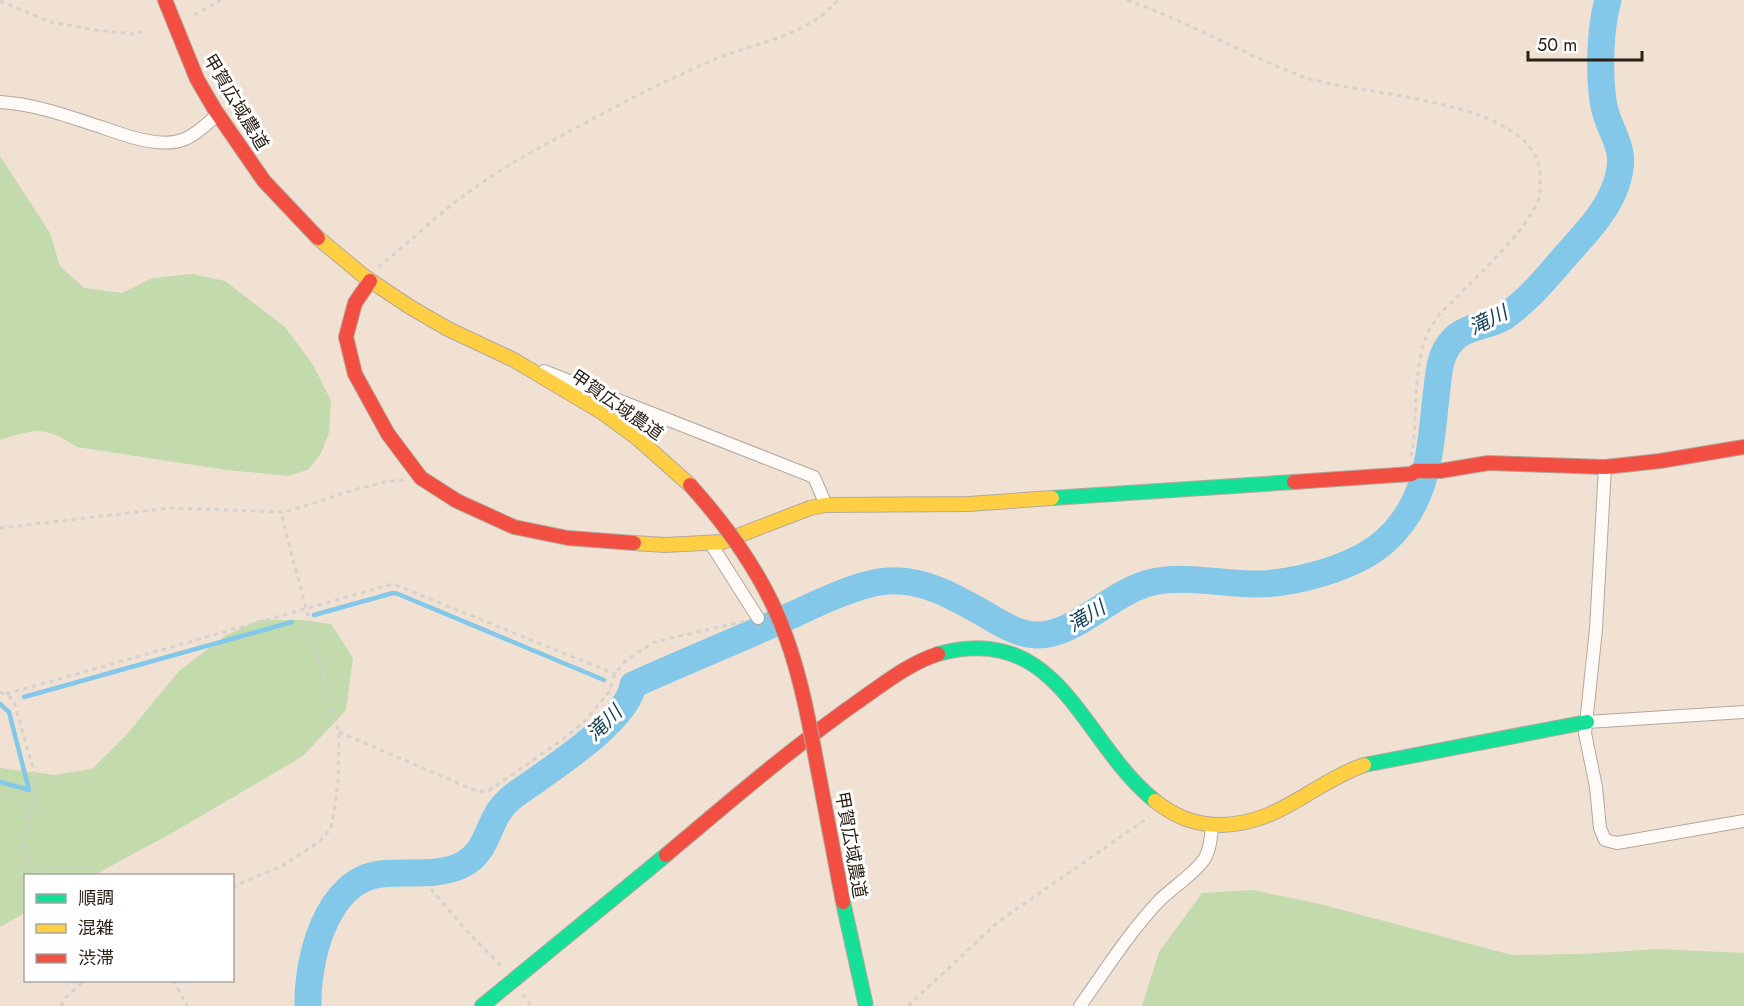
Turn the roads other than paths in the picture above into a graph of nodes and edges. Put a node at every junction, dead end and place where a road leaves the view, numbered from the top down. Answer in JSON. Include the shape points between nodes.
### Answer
{"nodes":[{"id":1,"x":165,"y":0,"type":"edge"},
{"id":2,"x":0,"y":102,"type":"edge"},
{"id":3,"x":218,"y":114,"type":"junction"},
{"id":4,"x":367,"y":279,"type":"junction"},
{"id":5,"x":514,"y":360,"type":"junction"},
{"id":6,"x":1744,"y":447,"type":"edge"},
{"id":7,"x":1605,"y":467,"type":"junction"},
{"id":8,"x":826,"y":505,"type":"junction"},
{"id":9,"x":711,"y":544,"type":"junction"},
{"id":10,"x":758,"y":618,"type":"road end"},
{"id":11,"x":1744,"y":712,"type":"edge"},
{"id":12,"x":1587,"y":722,"type":"junction"},
{"id":13,"x":1744,"y":821,"type":"edge"},
{"id":14,"x":1212,"y":827,"type":"junction"},
{"id":15,"x":482,"y":1006,"type":"edge"},
{"id":16,"x":866,"y":1006,"type":"edge"},
{"id":17,"x":1080,"y":1006,"type":"edge"}],
"edges":[{"from":1,"to":3,"type":"street","name":"甲賀広域農道","via":[[197,79]]},
{"from":2,"to":3,"type":"street","via":[[31,106],[131,138],[171,143],[186,139]]},
{"from":3,"to":4,"type":"street","name":"甲賀広域農道","via":[[264,181],[317,237]]},
{"from":4,"to":5,"type":"street","name":"甲賀広域農道","via":[[448,328]]},
{"from":4,"to":9,"type":"street","via":[[351,314],[346,337],[355,374],[388,434],[421,478],[457,501],[514,527],[568,538]]},
{"from":5,"to":8,"type":"street","via":[[814,477]]},
{"from":5,"to":16,"type":"street","name":"甲賀広域農道","bridge":true,"via":[[603,413],[690,485],[733,537],[760,580],[799,673]]},
{"from":6,"to":7,"type":"street"},
{"from":7,"to":8,"type":"street","via":[[1488,463],[1411,474],[969,504]]},
{"from":7,"to":12,"type":"street"},
{"from":8,"to":9,"type":"street"},
{"from":9,"to":10,"type":"street"},
{"from":11,"to":12,"type":"street"},
{"from":12,"to":13,"type":"street","via":[[1585,733],[1605,840],[1617,843]]},
{"from":12,"to":14,"type":"street","via":[[1371,763],[1337,776],[1275,814],[1242,825]]},
{"from":14,"to":15,"type":"street","via":[[1162,808],[1138,785],[1062,688],[1043,671],[1019,656],[997,650],[963,649],[938,654],[907,669],[830,720]]},
{"from":14,"to":17,"type":"street","via":[[1204,860],[1137,926]]}]}
